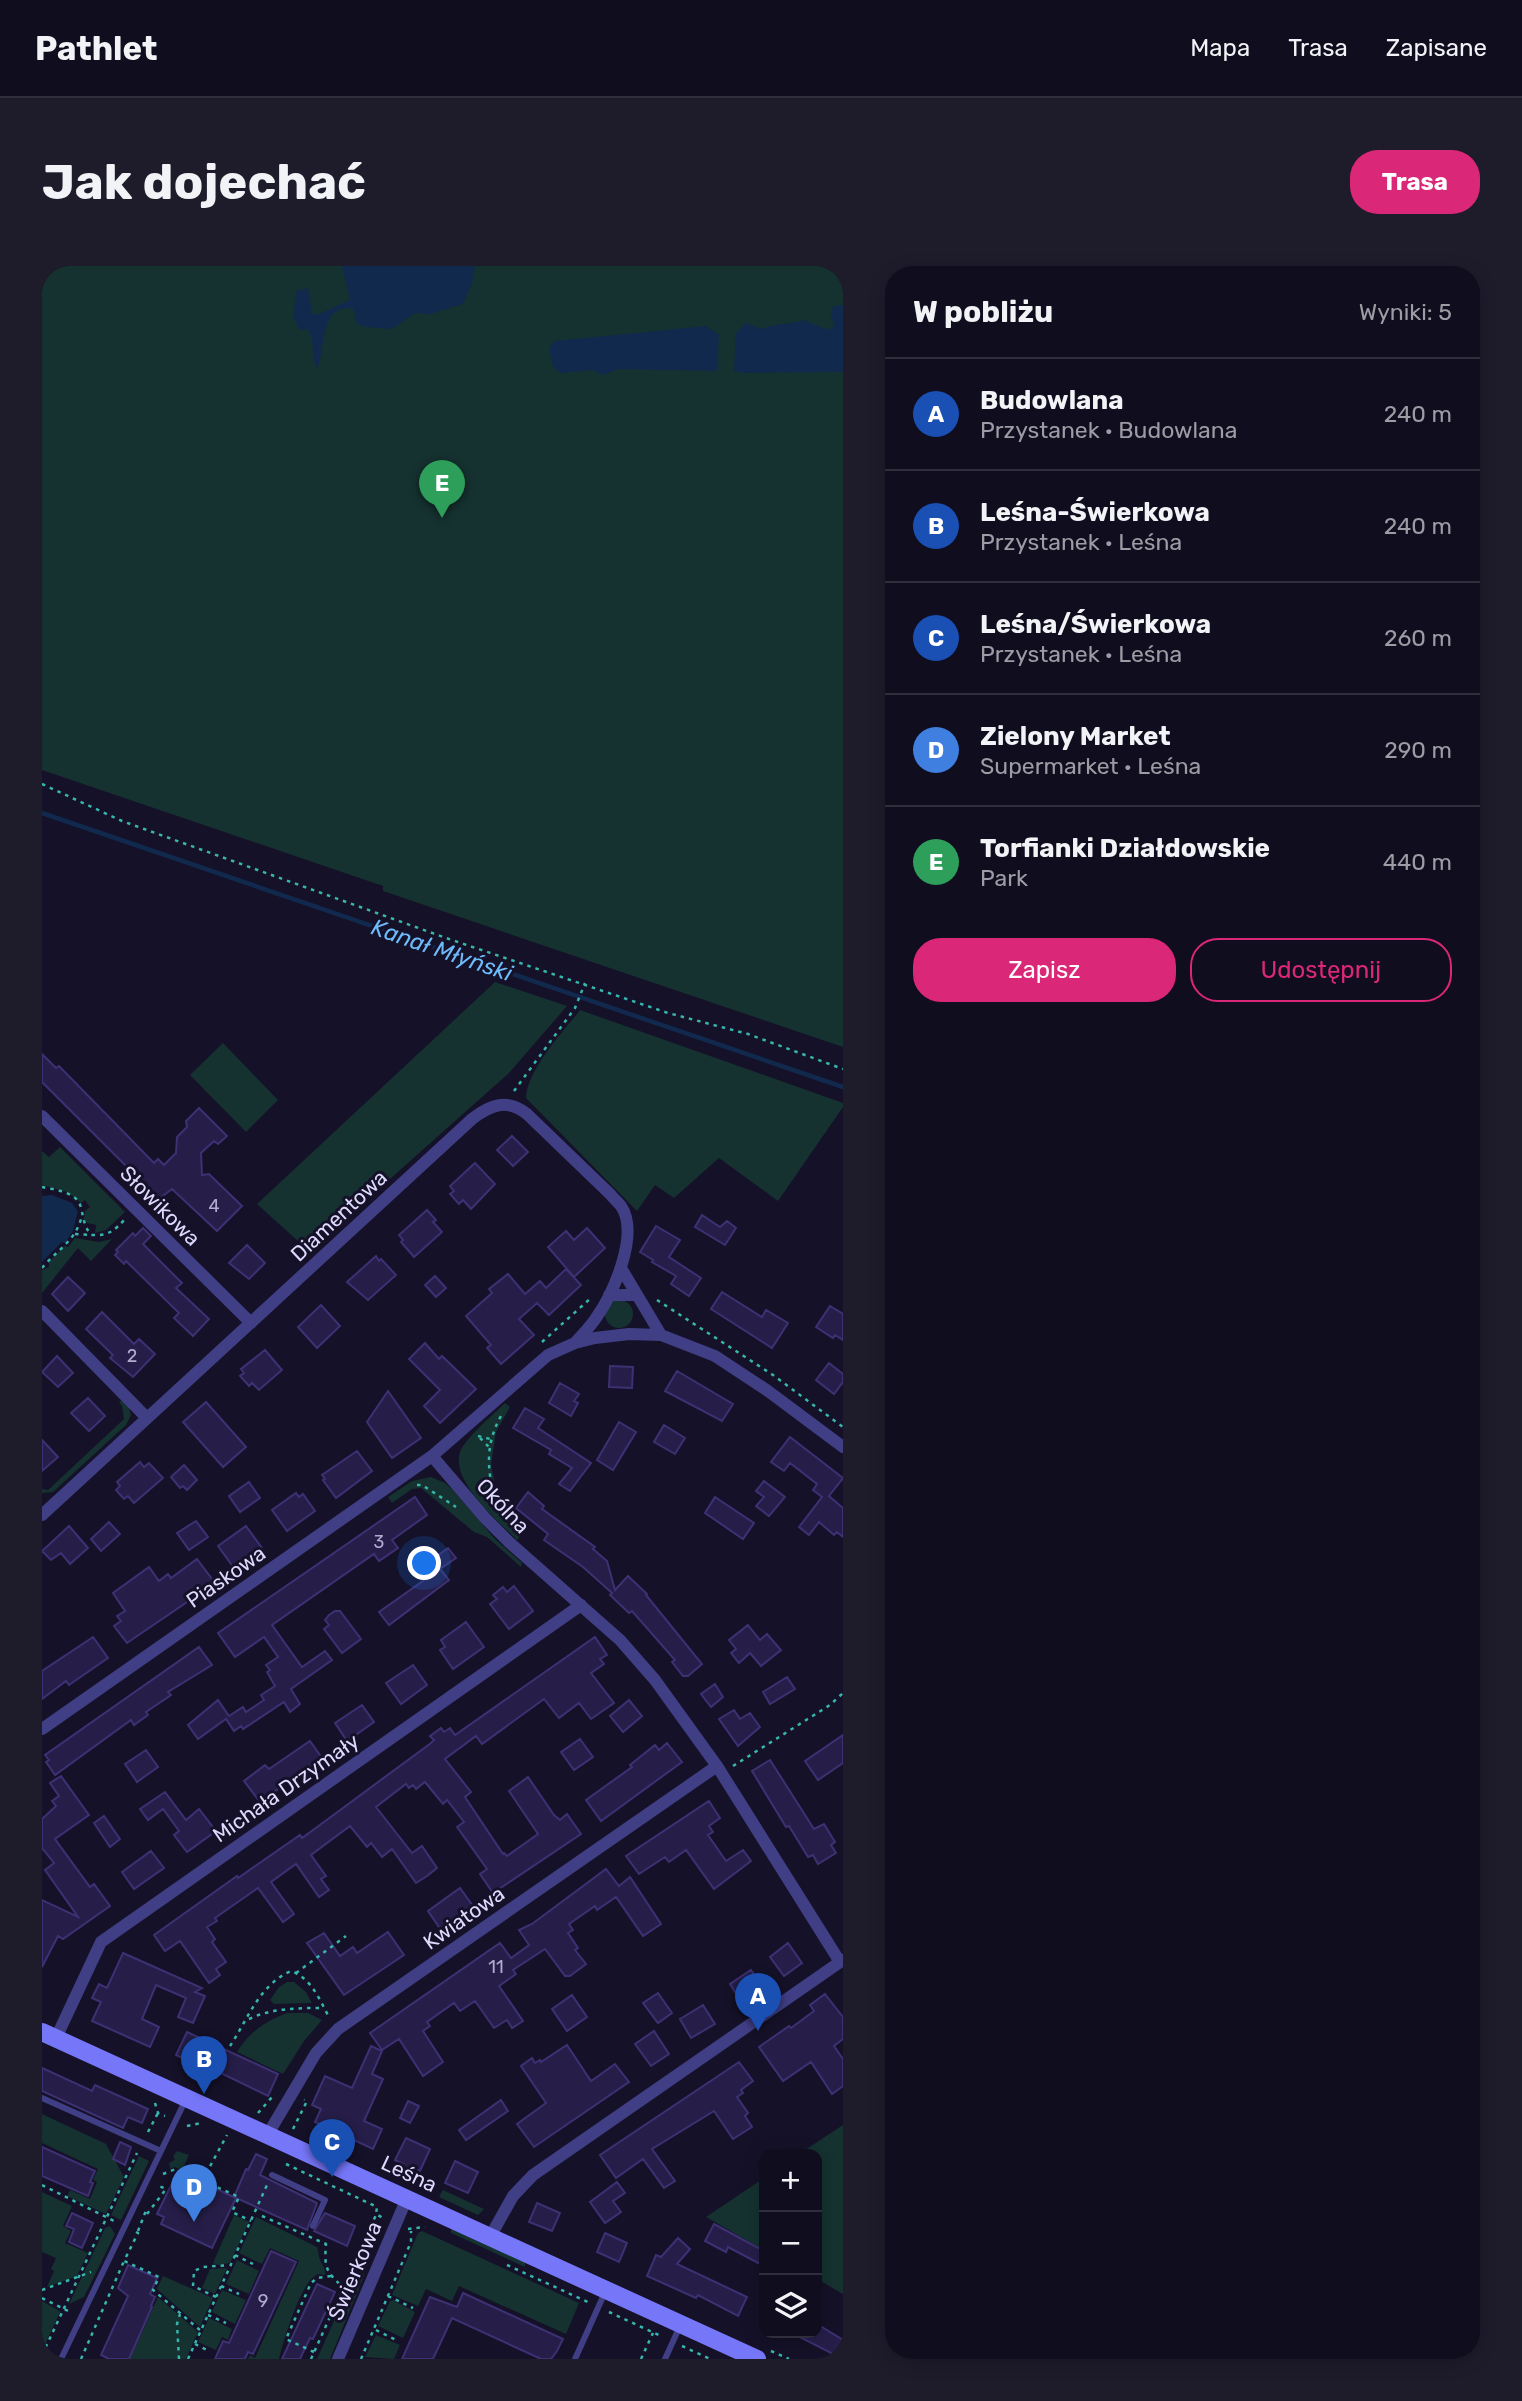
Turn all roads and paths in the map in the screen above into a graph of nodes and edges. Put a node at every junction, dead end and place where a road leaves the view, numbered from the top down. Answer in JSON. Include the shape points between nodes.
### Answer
{"nodes":[{"id":1,"x":42,"y":784,"type":"edge"},
{"id":2,"x":585,"y":984,"type":"junction"},
{"id":3,"x":843,"y":1069,"type":"edge"},
{"id":4,"x":506,"y":1105,"type":"junction"},
{"id":5,"x":42,"y":1116,"type":"edge"},
{"id":6,"x":42,"y":1187,"type":"edge"},
{"id":7,"x":130,"y":1213,"type":"dead end"},
{"id":8,"x":82,"y":1219,"type":"junction"},
{"id":9,"x":75,"y":1234,"type":"junction"},
{"id":10,"x":91,"y":1235,"type":"junction"},
{"id":11,"x":42,"y":1268,"type":"edge"},
{"id":12,"x":621,"y":1268,"type":"junction"},
{"id":13,"x":636,"y":1294,"type":"junction"},
{"id":14,"x":609,"y":1295,"type":"junction"},
{"id":15,"x":42,"y":1311,"type":"edge"},
{"id":16,"x":648,"y":1313,"type":"junction"},
{"id":17,"x":597,"y":1317,"type":"junction"},
{"id":18,"x":251,"y":1323,"type":"junction"},
{"id":19,"x":629,"y":1334,"type":"junction"},
{"id":20,"x":661,"y":1335,"type":"junction"},
{"id":21,"x":612,"y":1336,"type":"junction"},
{"id":22,"x":575,"y":1343,"type":"junction"},
{"id":23,"x":503,"y":1412,"type":"dead end"},
{"id":24,"x":147,"y":1418,"type":"junction"},
{"id":25,"x":473,"y":1432,"type":"dead end"},
{"id":26,"x":480,"y":1438,"type":"junction"},
{"id":27,"x":490,"y":1440,"type":"junction"},
{"id":28,"x":489,"y":1447,"type":"junction"},
{"id":29,"x":843,"y":1447,"type":"edge"},
{"id":30,"x":432,"y":1456,"type":"junction"},
{"id":31,"x":410,"y":1485,"type":"dead end"},
{"id":32,"x":43,"y":1512,"type":"edge"},
{"id":33,"x":464,"y":1512,"type":"dead end"},
{"id":34,"x":499,"y":1513,"type":"dead end"},
{"id":35,"x":581,"y":1605,"type":"junction"},
{"id":36,"x":843,"y":1693,"type":"edge"},
{"id":37,"x":42,"y":1729,"type":"edge"},
{"id":38,"x":719,"y":1770,"type":"junction"},
{"id":39,"x":346,"y":1936,"type":"dead end"},
{"id":40,"x":841,"y":1961,"type":"edge"},
{"id":41,"x":296,"y":1973,"type":"junction"},
{"id":42,"x":324,"y":2008,"type":"junction"},
{"id":43,"x":246,"y":2021,"type":"junction"},
{"id":44,"x":338,"y":2029,"type":"junction"},
{"id":45,"x":49,"y":2035,"type":"edge"},
{"id":46,"x":230,"y":2046,"type":"dead end"},
{"id":47,"x":42,"y":2098,"type":"edge"},
{"id":48,"x":187,"y":2098,"type":"junction"},
{"id":49,"x":158,"y":2113,"type":"dead end"},
{"id":50,"x":185,"y":2126,"type":"dead end"},
{"id":51,"x":209,"y":2127,"type":"dead end"},
{"id":52,"x":218,"y":2131,"type":"dead end"},
{"id":53,"x":268,"y":2134,"type":"junction"},
{"id":54,"x":142,"y":2143,"type":"junction"},
{"id":55,"x":161,"y":2151,"type":"junction"},
{"id":56,"x":167,"y":2172,"type":"dead end"},
{"id":57,"x":272,"y":2175,"type":"junction"},
{"id":58,"x":202,"y":2181,"type":"junction"},
{"id":59,"x":42,"y":2185,"type":"edge"},
{"id":60,"x":157,"y":2185,"type":"dead end"},
{"id":61,"x":407,"y":2198,"type":"junction"},
{"id":62,"x":376,"y":2214,"type":"junction"},
{"id":63,"x":262,"y":2216,"type":"dead end"},
{"id":64,"x":107,"y":2217,"type":"junction"},
{"id":65,"x":144,"y":2218,"type":"dead end"},
{"id":66,"x":387,"y":2220,"type":"dead end"},
{"id":67,"x":251,"y":2221,"type":"junction"},
{"id":68,"x":313,"y":2226,"type":"dead end"},
{"id":69,"x":125,"y":2227,"type":"junction"},
{"id":70,"x":405,"y":2228,"type":"dead end"},
{"id":71,"x":432,"y":2230,"type":"dead end"},
{"id":72,"x":411,"y":2231,"type":"junction"},
{"id":73,"x":489,"y":2237,"type":"junction"},
{"id":74,"x":235,"y":2255,"type":"junction"},
{"id":75,"x":124,"y":2261,"type":"junction"},
{"id":76,"x":502,"y":2262,"type":"dead end"},
{"id":77,"x":253,"y":2264,"type":"dead end"},
{"id":78,"x":231,"y":2265,"type":"junction"},
{"id":79,"x":79,"y":2277,"type":"junction"},
{"id":80,"x":331,"y":2277,"type":"junction"},
{"id":81,"x":221,"y":2286,"type":"junction"},
{"id":82,"x":344,"y":2287,"type":"junction"},
{"id":83,"x":42,"y":2290,"type":"edge"},
{"id":84,"x":606,"y":2290,"type":"junction"},
{"id":85,"x":239,"y":2294,"type":"dead end"},
{"id":86,"x":216,"y":2297,"type":"junction"},
{"id":87,"x":388,"y":2297,"type":"junction"},
{"id":88,"x":42,"y":2298,"type":"edge"},
{"id":89,"x":598,"y":2307,"type":"junction"},
{"id":90,"x":413,"y":2308,"type":"dead end"},
{"id":91,"x":64,"y":2309,"type":"junction"},
{"id":92,"x":180,"y":2313,"type":"junction"},
{"id":93,"x":208,"y":2315,"type":"junction"},
{"id":94,"x":81,"y":2318,"type":"junction"},
{"id":95,"x":226,"y":2323,"type":"dead end"},
{"id":96,"x":681,"y":2324,"type":"junction"},
{"id":97,"x":374,"y":2330,"type":"junction"},
{"id":98,"x":201,"y":2331,"type":"junction"},
{"id":99,"x":653,"y":2333,"type":"junction"},
{"id":100,"x":398,"y":2341,"type":"dead end"},
{"id":101,"x":673,"y":2342,"type":"junction"},
{"id":102,"x":195,"y":2344,"type":"junction"},
{"id":103,"x":207,"y":2350,"type":"dead end"},
{"id":104,"x":314,"y":2352,"type":"junction"},
{"id":105,"x":761,"y":2353,"type":"edge"},
{"id":106,"x":42,"y":2355,"type":"edge"},
{"id":107,"x":61,"y":2359,"type":"edge"},
{"id":108,"x":81,"y":2359,"type":"edge"},
{"id":109,"x":179,"y":2359,"type":"edge"},
{"id":110,"x":188,"y":2359,"type":"edge"},
{"id":111,"x":311,"y":2359,"type":"edge"},
{"id":112,"x":338,"y":2359,"type":"edge"},
{"id":113,"x":361,"y":2359,"type":"edge"},
{"id":114,"x":575,"y":2359,"type":"edge"},
{"id":115,"x":641,"y":2359,"type":"edge"},
{"id":116,"x":665,"y":2359,"type":"edge"},
{"id":117,"x":710,"y":2359,"type":"edge"},
{"id":118,"x":789,"y":2359,"type":"edge"}],
"edges":[{"from":1,"to":2,"type":"path","via":[[122,821]]},
{"from":2,"to":3,"type":"path","via":[[748,1034]]},
{"from":2,"to":4,"type":"path","via":[[575,1008]]},
{"from":4,"to":12,"type":"street","via":[[527,1114],[622,1206],[627,1229]]},
{"from":4,"to":18,"type":"street","name":"Diamentowa","via":[[486,1108],[472,1119]]},
{"from":5,"to":18,"type":"street","name":"Słowikowa"},
{"from":6,"to":8,"type":"path","via":[[74,1197],[81,1206]]},
{"from":7,"to":10,"type":"path","via":[[106,1236]]},
{"from":8,"to":9,"type":"path"},
{"from":8,"to":10,"type":"path"},
{"from":9,"to":10,"type":"path"},
{"from":9,"to":11,"type":"path"},
{"from":12,"to":13,"type":"street"},
{"from":12,"to":14,"type":"street"},
{"from":13,"to":14,"type":"street"},
{"from":13,"to":16,"type":"street"},
{"from":14,"to":17,"type":"street"},
{"from":15,"to":24,"type":"street"},
{"from":16,"to":19,"type":"street"},
{"from":16,"to":20,"type":"street"},
{"from":17,"to":21,"type":"street"},
{"from":17,"to":22,"type":"street"},
{"from":18,"to":24,"type":"street","name":"Diamentowa"},
{"from":19,"to":20,"type":"street"},
{"from":19,"to":21,"type":"street"},
{"from":20,"to":29,"type":"street","via":[[698,1348],[741,1372]]},
{"from":21,"to":22,"type":"street"},
{"from":22,"to":30,"type":"street","via":[[548,1355]]},
{"from":23,"to":27,"type":"path"},
{"from":24,"to":32,"type":"street","name":"Diamentowa"},
{"from":25,"to":26,"type":"path"},
{"from":26,"to":27,"type":"path"},
{"from":26,"to":28,"type":"path"},
{"from":27,"to":28,"type":"path"},
{"from":28,"to":34,"type":"path","via":[[487,1462]]},
{"from":30,"to":35,"type":"street","name":"Okólna","via":[[510,1544]]},
{"from":30,"to":37,"type":"street","name":"Piaskowa"},
{"from":31,"to":33,"type":"path","via":[[422,1485]]},
{"from":35,"to":38,"type":"street","name":"Okólna","via":[[638,1659]]},
{"from":35,"to":45,"type":"street","name":"Michała Drzymały","via":[[101,1942]]},
{"from":36,"to":38,"type":"path"},
{"from":38,"to":40,"type":"street","name":"Okólna"},
{"from":38,"to":44,"type":"street","name":"Kwiatowa"},
{"from":39,"to":41,"type":"path"},
{"from":40,"to":73,"type":"street","via":[[533,2175],[513,2196]]},
{"from":41,"to":42,"type":"path","via":[[314,1989]]},
{"from":41,"to":43,"type":"path","via":[[291,1971],[271,1982]]},
{"from":42,"to":43,"type":"path","via":[[276,2010]]},
{"from":42,"to":44,"type":"path"},
{"from":43,"to":46,"type":"path"},
{"from":44,"to":53,"type":"street","name":"Kwiatowa","via":[[316,2053]]},
{"from":45,"to":48,"type":"street","name":"Leśna"},
{"from":47,"to":54,"type":"lane"},
{"from":48,"to":53,"type":"street","name":"Leśna"},
{"from":48,"to":55,"type":"lane"},
{"from":49,"to":54,"type":"path"},
{"from":50,"to":51,"type":"path","via":[[200,2123]]},
{"from":52,"to":58,"type":"path","via":[[227,2135]]},
{"from":53,"to":61,"type":"street","name":"Leśna"},
{"from":54,"to":55,"type":"lane"},
{"from":54,"to":64,"type":"path"},
{"from":55,"to":69,"type":"lane"},
{"from":56,"to":58,"type":"path","via":[[176,2169]]},
{"from":57,"to":62,"type":"path","via":[[278,2160],[377,2207]]},
{"from":57,"to":67,"type":"path"},
{"from":57,"to":68,"type":"lane","via":[[325,2200]]},
{"from":58,"to":67,"type":"path","via":[[239,2197],[232,2212]]},
{"from":59,"to":64,"type":"path"},
{"from":60,"to":65,"type":"path","via":[[166,2189]]},
{"from":61,"to":73,"type":"street","name":"Leśna"},
{"from":61,"to":112,"type":"street","name":"Świerkowa"},
{"from":62,"to":66,"type":"path"},
{"from":62,"to":82,"type":"path"},
{"from":63,"to":80,"type":"path","via":[[326,2244],[324,2263]]},
{"from":64,"to":69,"type":"path"},
{"from":64,"to":79,"type":"path"},
{"from":67,"to":74,"type":"path"},
{"from":69,"to":75,"type":"path","via":[[138,2233]]},
{"from":69,"to":94,"type":"lane"},
{"from":70,"to":72,"type":"path"},
{"from":71,"to":72,"type":"path","via":[[422,2226]]},
{"from":72,"to":87,"type":"path","via":[[411,2242]]},
{"from":73,"to":84,"type":"street","name":"Leśna"},
{"from":74,"to":77,"type":"path"},
{"from":74,"to":78,"type":"path"},
{"from":75,"to":92,"type":"path","via":[[159,2277],[153,2290]]},
{"from":75,"to":108,"type":"path"},
{"from":76,"to":89,"type":"path"},
{"from":78,"to":81,"type":"path"},
{"from":78,"to":86,"type":"path","via":[[194,2271],[193,2286]]},
{"from":79,"to":83,"type":"path"},
{"from":79,"to":91,"type":"path"},
{"from":80,"to":82,"type":"path"},
{"from":80,"to":104,"type":"path","via":[[311,2283],[286,2339]]},
{"from":81,"to":85,"type":"path"},
{"from":81,"to":86,"type":"path"},
{"from":82,"to":104,"type":"path"},
{"from":84,"to":89,"type":"lane"},
{"from":84,"to":96,"type":"street","name":"Leśna"},
{"from":86,"to":93,"type":"path"},
{"from":87,"to":90,"type":"path"},
{"from":87,"to":97,"type":"path"},
{"from":88,"to":91,"type":"path"},
{"from":89,"to":99,"type":"path"},
{"from":89,"to":114,"type":"lane"},
{"from":91,"to":94,"type":"path"},
{"from":91,"to":106,"type":"path"},
{"from":92,"to":98,"type":"path"},
{"from":92,"to":109,"type":"path"},
{"from":93,"to":95,"type":"path"},
{"from":93,"to":98,"type":"path"},
{"from":94,"to":107,"type":"lane"},
{"from":96,"to":101,"type":"lane"},
{"from":96,"to":105,"type":"street","name":"Leśna"},
{"from":97,"to":100,"type":"path"},
{"from":97,"to":113,"type":"path"},
{"from":98,"to":102,"type":"path"},
{"from":99,"to":101,"type":"path"},
{"from":99,"to":115,"type":"path"},
{"from":101,"to":116,"type":"lane"},
{"from":101,"to":117,"type":"path"},
{"from":102,"to":103,"type":"path"},
{"from":102,"to":110,"type":"path"},
{"from":104,"to":111,"type":"path"},
{"from":105,"to":118,"type":"path"}]}
